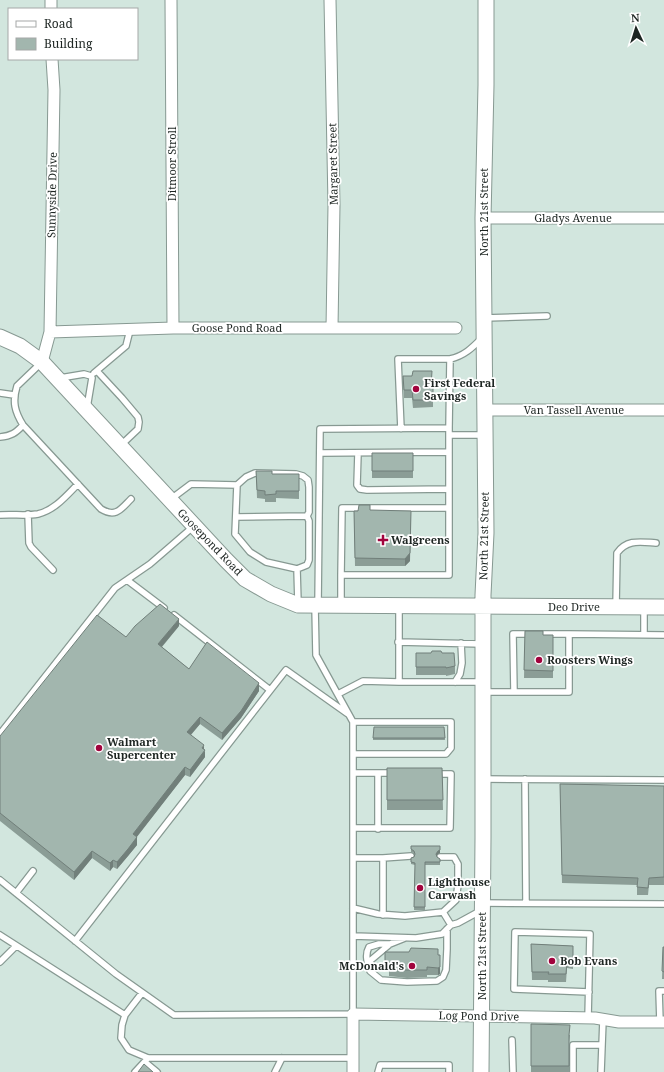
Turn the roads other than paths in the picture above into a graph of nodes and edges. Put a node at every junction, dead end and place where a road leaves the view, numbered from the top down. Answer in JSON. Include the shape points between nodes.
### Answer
{"nodes":[{"id":1,"x":171,"y":0,"type":"edge"},
{"id":2,"x":330,"y":0,"type":"edge"},
{"id":3,"x":486,"y":0,"type":"edge"},
{"id":4,"x":52,"y":60,"type":"edge"},
{"id":5,"x":483,"y":218,"type":"junction"},
{"id":6,"x":664,"y":218,"type":"edge"},
{"id":7,"x":547,"y":316,"type":"dead end"},
{"id":8,"x":484,"y":318,"type":"junction"},
{"id":9,"x":173,"y":328,"type":"junction"},
{"id":10,"x":332,"y":328,"type":"junction"},
{"id":11,"x":456,"y":328,"type":"dead end"},
{"id":12,"x":130,"y":330,"type":"junction"},
{"id":13,"x":50,"y":332,"type":"junction"},
{"id":14,"x":484,"y":336,"type":"junction"},
{"id":15,"x":0,"y":337,"type":"edge"},
{"id":16,"x":450,"y":359,"type":"junction"},
{"id":17,"x":42,"y":362,"type":"junction"},
{"id":18,"x":96,"y":371,"type":"junction"},
{"id":19,"x":91,"y":376,"type":"junction"},
{"id":20,"x":57,"y":379,"type":"junction"},
{"id":21,"x":0,"y":393,"type":"edge"},
{"id":22,"x":14,"y":395,"type":"junction"},
{"id":23,"x":484,"y":410,"type":"junction"},
{"id":24,"x":664,"y":410,"type":"edge"},
{"id":25,"x":87,"y":411,"type":"junction"},
{"id":26,"x":23,"y":425,"type":"junction"},
{"id":27,"x":449,"y":428,"type":"junction"},
{"id":28,"x":400,"y":429,"type":"junction"},
{"id":29,"x":449,"y":435,"type":"junction"},
{"id":30,"x":484,"y":435,"type":"junction"},
{"id":31,"x":0,"y":437,"type":"edge"},
{"id":32,"x":120,"y":446,"type":"junction"},
{"id":33,"x":449,"y":452,"type":"junction"},
{"id":34,"x":320,"y":453,"type":"junction"},
{"id":35,"x":358,"y":453,"type":"junction"},
{"id":36,"x":78,"y":484,"type":"junction"},
{"id":37,"x":237,"y":485,"type":"junction"},
{"id":38,"x":449,"y":489,"type":"junction"},
{"id":39,"x":131,"y":499,"type":"dead end"},
{"id":40,"x":170,"y":500,"type":"junction"},
{"id":41,"x":449,"y":508,"type":"junction"},
{"id":42,"x":28,"y":514,"type":"junction"},
{"id":43,"x":0,"y":515,"type":"edge"},
{"id":44,"x":307,"y":516,"type":"junction"},
{"id":45,"x":236,"y":518,"type":"junction"},
{"id":46,"x":194,"y":525,"type":"junction"},
{"id":47,"x":656,"y":543,"type":"dead end"},
{"id":48,"x":297,"y":569,"type":"junction"},
{"id":49,"x":53,"y":570,"type":"dead end"},
{"id":50,"x":341,"y":576,"type":"junction"},
{"id":51,"x":127,"y":580,"type":"junction"},
{"id":52,"x":298,"y":605,"type":"junction"},
{"id":53,"x":317,"y":606,"type":"junction"},
{"id":54,"x":341,"y":606,"type":"junction"},
{"id":55,"x":399,"y":606,"type":"junction"},
{"id":56,"x":483,"y":606,"type":"junction"},
{"id":57,"x":616,"y":607,"type":"junction"},
{"id":58,"x":644,"y":607,"type":"junction"},
{"id":59,"x":664,"y":607,"type":"edge"},
{"id":60,"x":568,"y":634,"type":"junction"},
{"id":61,"x":644,"y":635,"type":"junction"},
{"id":62,"x":664,"y":635,"type":"edge"},
{"id":63,"x":398,"y":642,"type":"junction"},
{"id":64,"x":462,"y":643,"type":"junction"},
{"id":65,"x":482,"y":644,"type":"junction"},
{"id":66,"x":399,"y":682,"type":"junction"},
{"id":67,"x":455,"y":682,"type":"junction"},
{"id":68,"x":483,"y":687,"type":"junction"},
{"id":69,"x":270,"y":690,"type":"junction"},
{"id":70,"x":514,"y":692,"type":"junction"},
{"id":71,"x":338,"y":694,"type":"junction"},
{"id":72,"x":349,"y":714,"type":"junction"},
{"id":73,"x":353,"y":722,"type":"junction"},
{"id":74,"x":0,"y":734,"type":"edge"},
{"id":75,"x":353,"y":754,"type":"junction"},
{"id":76,"x":353,"y":773,"type":"junction"},
{"id":77,"x":378,"y":773,"type":"junction"},
{"id":78,"x":400,"y":773,"type":"edge"},
{"id":79,"x":429,"y":774,"type":"edge"},
{"id":80,"x":482,"y":779,"type":"junction"},
{"id":81,"x":525,"y":779,"type":"junction"},
{"id":82,"x":664,"y":780,"type":"edge"},
{"id":83,"x":353,"y":828,"type":"junction"},
{"id":84,"x":378,"y":829,"type":"junction"},
{"id":85,"x":411,"y":856,"type":"edge"},
{"id":86,"x":440,"y":857,"type":"edge"},
{"id":87,"x":353,"y":858,"type":"junction"},
{"id":88,"x":383,"y":858,"type":"junction"},
{"id":89,"x":33,"y":871,"type":"dead end"},
{"id":90,"x":0,"y":880,"type":"edge"},
{"id":91,"x":16,"y":893,"type":"junction"},
{"id":92,"x":526,"y":903,"type":"junction"},
{"id":93,"x":664,"y":904,"type":"edge"},
{"id":94,"x":482,"y":907,"type":"junction"},
{"id":95,"x":353,"y":908,"type":"junction"},
{"id":96,"x":443,"y":912,"type":"junction"},
{"id":97,"x":383,"y":915,"type":"junction"},
{"id":98,"x":449,"y":927,"type":"junction"},
{"id":99,"x":0,"y":935,"type":"edge"},
{"id":100,"x":353,"y":936,"type":"junction"},
{"id":101,"x":405,"y":938,"type":"junction"},
{"id":102,"x":75,"y":941,"type":"junction"},
{"id":103,"x":390,"y":944,"type":"junction"},
{"id":104,"x":16,"y":946,"type":"junction"},
{"id":105,"x":0,"y":962,"type":"edge"},
{"id":106,"x":370,"y":969,"type":"junction"},
{"id":107,"x":588,"y":992,"type":"junction"},
{"id":108,"x":664,"y":992,"type":"edge"},
{"id":109,"x":142,"y":993,"type":"junction"},
{"id":110,"x":353,"y":1014,"type":"junction"},
{"id":111,"x":125,"y":1015,"type":"junction"},
{"id":112,"x":481,"y":1016,"type":"junction"},
{"id":113,"x":588,"y":1018,"type":"junction"},
{"id":114,"x":603,"y":1020,"type":"junction"},
{"id":115,"x":662,"y":1022,"type":"edge"},
{"id":116,"x":512,"y":1040,"type":"dead end"},
{"id":117,"x":602,"y":1045,"type":"junction"},
{"id":118,"x":282,"y":1058,"type":"junction"},
{"id":119,"x":353,"y":1058,"type":"junction"},
{"id":120,"x":146,"y":1060,"type":"junction"},
{"id":121,"x":135,"y":1072,"type":"edge"},
{"id":122,"x":157,"y":1072,"type":"edge"},
{"id":123,"x":275,"y":1072,"type":"edge"},
{"id":124,"x":353,"y":1072,"type":"edge"},
{"id":125,"x":378,"y":1072,"type":"edge"},
{"id":126,"x":449,"y":1072,"type":"edge"},
{"id":127,"x":481,"y":1072,"type":"edge"},
{"id":128,"x":513,"y":1072,"type":"edge"},
{"id":129,"x":573,"y":1072,"type":"edge"},
{"id":130,"x":601,"y":1072,"type":"edge"}],
"edges":[{"from":1,"to":9,"type":"street","name":"Ditmoor Stroll"},
{"from":2,"to":10,"type":"street","name":"Margaret Street","via":[[334,204]]},
{"from":3,"to":5,"type":"main road","name":"North 21st Street"},
{"from":4,"to":13,"type":"street","name":"Sunnyside Drive","via":[[54,105]]},
{"from":5,"to":6,"type":"street","name":"Gladys Avenue"},
{"from":5,"to":8,"type":"main road","name":"North 21st Street"},
{"from":7,"to":8,"type":"lane"},
{"from":8,"to":14,"type":"main road","name":"North 21st Street"},
{"from":9,"to":10,"type":"street","name":"Goose Pond Road"},
{"from":9,"to":12,"type":"street","name":"Goose Pond Road"},
{"from":10,"to":11,"type":"street","name":"Goose Pond Road"},
{"from":12,"to":13,"type":"street","name":"Goose Pond Road"},
{"from":12,"to":18,"type":"lane","via":[[126,346]]},
{"from":13,"to":17,"type":"street"},
{"from":14,"to":16,"type":"lane","via":[[468,352]]},
{"from":14,"to":23,"type":"main road","name":"North 21st Street"},
{"from":15,"to":17,"type":"main road","name":"Goosepond Road","via":[[20,346]]},
{"from":16,"to":27,"type":"lane"},
{"from":16,"to":28,"type":"lane","via":[[398,359]]},
{"from":17,"to":20,"type":"main road","name":"Goosepond Road"},
{"from":17,"to":22,"type":"lane","via":[[16,386]]},
{"from":18,"to":19,"type":"lane"},
{"from":18,"to":32,"type":"lane","via":[[138,417],[138,429]]},
{"from":19,"to":20,"type":"lane","via":[[84,374]]},
{"from":19,"to":25,"type":"lane"},
{"from":20,"to":25,"type":"main road","name":"Goosepond Road"},
{"from":21,"to":22,"type":"lane"},
{"from":22,"to":26,"type":"lane","via":[[15,409]]},
{"from":23,"to":24,"type":"street","name":"Van Tassell Avenue"},
{"from":23,"to":30,"type":"main road","name":"North 21st Street"},
{"from":25,"to":32,"type":"main road","name":"Goosepond Road"},
{"from":26,"to":31,"type":"lane","via":[[13,434]]},
{"from":26,"to":36,"type":"lane"},
{"from":27,"to":28,"type":"lane"},
{"from":27,"to":29,"type":"lane"},
{"from":28,"to":34,"type":"lane","via":[[320,429]]},
{"from":29,"to":30,"type":"lane"},
{"from":29,"to":33,"type":"lane"},
{"from":30,"to":56,"type":"main road","name":"North 21st Street","via":[[486,534]]},
{"from":32,"to":40,"type":"main road","name":"Goosepond Road"},
{"from":33,"to":35,"type":"lane"},
{"from":33,"to":38,"type":"lane"},
{"from":34,"to":35,"type":"lane"},
{"from":34,"to":53,"type":"lane"},
{"from":35,"to":38,"type":"lane","via":[[357,484],[360,489]]},
{"from":36,"to":39,"type":"lane","via":[[108,513],[117,512]]},
{"from":36,"to":42,"type":"lane","via":[[52,508],[37,514]]},
{"from":37,"to":40,"type":"lane","via":[[191,484]]},
{"from":37,"to":44,"type":"lane","via":[[255,473],[303,476],[308,480],[309,487]]},
{"from":37,"to":45,"type":"lane"},
{"from":38,"to":41,"type":"lane"},
{"from":40,"to":46,"type":"main road","name":"Goosepond Road"},
{"from":41,"to":50,"type":"lane","via":[[449,575]]},
{"from":41,"to":50,"type":"lane","via":[[342,508]]},
{"from":42,"to":43,"type":"lane"},
{"from":42,"to":49,"type":"lane","via":[[29,543]]},
{"from":44,"to":45,"type":"lane"},
{"from":44,"to":48,"type":"lane","via":[[310,521],[309,560],[307,565]]},
{"from":45,"to":48,"type":"lane","via":[[235,534],[250,552],[266,562]]},
{"from":46,"to":51,"type":"lane","via":[[150,564]]},
{"from":46,"to":52,"type":"main road","name":"Goosepond Road","via":[[245,578],[271,594]]},
{"from":47,"to":57,"type":"lane","via":[[631,542],[617,552]]},
{"from":48,"to":52,"type":"lane"},
{"from":50,"to":54,"type":"lane"},
{"from":51,"to":69,"type":"lane"},
{"from":51,"to":74,"type":"lane","via":[[115,588]]},
{"from":52,"to":53,"type":"main road","name":"Goosepond Road"},
{"from":53,"to":54,"type":"main road","name":"Goosepond Road"},
{"from":53,"to":71,"type":"lane","via":[[316,655]]},
{"from":54,"to":55,"type":"main road","name":"Goosepond Road"},
{"from":55,"to":56,"type":"main road","name":"Goosepond Road"},
{"from":55,"to":63,"type":"lane"},
{"from":56,"to":57,"type":"main road","name":"Deo Drive"},
{"from":56,"to":65,"type":"main road","name":"North 21st Street"},
{"from":57,"to":58,"type":"main road","name":"Deo Drive"},
{"from":58,"to":59,"type":"main road","name":"Deo Drive"},
{"from":58,"to":61,"type":"lane"},
{"from":60,"to":61,"type":"lane"},
{"from":60,"to":70,"type":"lane","via":[[569,692]]},
{"from":60,"to":70,"type":"lane","via":[[513,634]]},
{"from":61,"to":62,"type":"lane"},
{"from":63,"to":64,"type":"lane"},
{"from":63,"to":66,"type":"lane"},
{"from":64,"to":65,"type":"lane"},
{"from":64,"to":67,"type":"lane","via":[[460,674]]},
{"from":65,"to":68,"type":"main road","name":"North 21st Street"},
{"from":66,"to":67,"type":"lane"},
{"from":66,"to":71,"type":"lane","via":[[363,681]]},
{"from":67,"to":68,"type":"lane"},
{"from":68,"to":70,"type":"lane"},
{"from":68,"to":80,"type":"main road","name":"North 21st Street"},
{"from":69,"to":72,"type":"lane","via":[[286,670]]},
{"from":69,"to":102,"type":"lane"},
{"from":71,"to":72,"type":"lane"},
{"from":72,"to":73,"type":"lane"},
{"from":73,"to":75,"type":"lane"},
{"from":73,"to":75,"type":"lane","via":[[451,722],[451,748],[446,754]]},
{"from":75,"to":76,"type":"lane"},
{"from":76,"to":77,"type":"lane"},
{"from":76,"to":83,"type":"lane"},
{"from":77,"to":78,"type":"lane"},
{"from":77,"to":84,"type":"lane"},
{"from":79,"to":84,"type":"lane","via":[[451,774],[450,828]]},
{"from":80,"to":81,"type":"lane"},
{"from":80,"to":94,"type":"main road","name":"North 21st Street"},
{"from":81,"to":82,"type":"lane"},
{"from":81,"to":92,"type":"lane"},
{"from":83,"to":84,"type":"lane"},
{"from":83,"to":87,"type":"lane"},
{"from":85,"to":88,"type":"lane"},
{"from":86,"to":96,"type":"lane","via":[[454,857],[458,864],[456,900]]},
{"from":87,"to":88,"type":"lane"},
{"from":87,"to":95,"type":"lane"},
{"from":88,"to":97,"type":"lane"},
{"from":89,"to":91,"type":"lane"},
{"from":90,"to":91,"type":"lane"},
{"from":91,"to":102,"type":"lane"},
{"from":92,"to":93,"type":"lane"},
{"from":92,"to":94,"type":"lane"},
{"from":94,"to":98,"type":"lane"},
{"from":94,"to":112,"type":"main road","name":"North 21st Street"},
{"from":95,"to":97,"type":"lane"},
{"from":95,"to":100,"type":"lane"},
{"from":96,"to":97,"type":"lane","via":[[405,916]]},
{"from":96,"to":98,"type":"lane"},
{"from":98,"to":101,"type":"lane","via":[[442,934]]},
{"from":98,"to":106,"type":"lane","via":[[446,970],[443,978],[436,981],[407,982],[380,980]]},
{"from":99,"to":104,"type":"lane"},
{"from":100,"to":101,"type":"lane"},
{"from":100,"to":110,"type":"lane"},
{"from":101,"to":103,"type":"lane"},
{"from":102,"to":109,"type":"lane"},
{"from":103,"to":106,"type":"lane","via":[[372,960]]},
{"from":103,"to":106,"type":"lane","via":[[369,947],[367,955]]},
{"from":104,"to":105,"type":"lane"},
{"from":104,"to":111,"type":"lane"},
{"from":107,"to":107,"type":"lane","via":[[590,934],[515,932],[514,989]]},
{"from":107,"to":113,"type":"lane"},
{"from":108,"to":115,"type":"lane","via":[[659,991]]},
{"from":109,"to":110,"type":"lane","via":[[174,1015]]},
{"from":109,"to":111,"type":"lane"},
{"from":110,"to":112,"type":"street","name":"Log Pond Drive"},
{"from":110,"to":119,"type":"street"},
{"from":111,"to":120,"type":"lane","via":[[121,1038],[129,1050]]},
{"from":112,"to":113,"type":"street","name":"Log Pond Drive"},
{"from":112,"to":127,"type":"main road","name":"North 21st Street"},
{"from":113,"to":114,"type":"street","name":"Log Pond Drive"},
{"from":114,"to":115,"type":"street","name":"Log Pond Drive"},
{"from":114,"to":117,"type":"lane"},
{"from":116,"to":128,"type":"lane"},
{"from":117,"to":129,"type":"lane","via":[[572,1045]]},
{"from":117,"to":130,"type":"lane"},
{"from":118,"to":119,"type":"lane"},
{"from":118,"to":120,"type":"lane"},
{"from":118,"to":123,"type":"lane"},
{"from":119,"to":124,"type":"street"},
{"from":120,"to":121,"type":"lane"},
{"from":120,"to":122,"type":"lane"},
{"from":125,"to":126,"type":"lane","via":[[380,1065],[449,1065]]}]}
